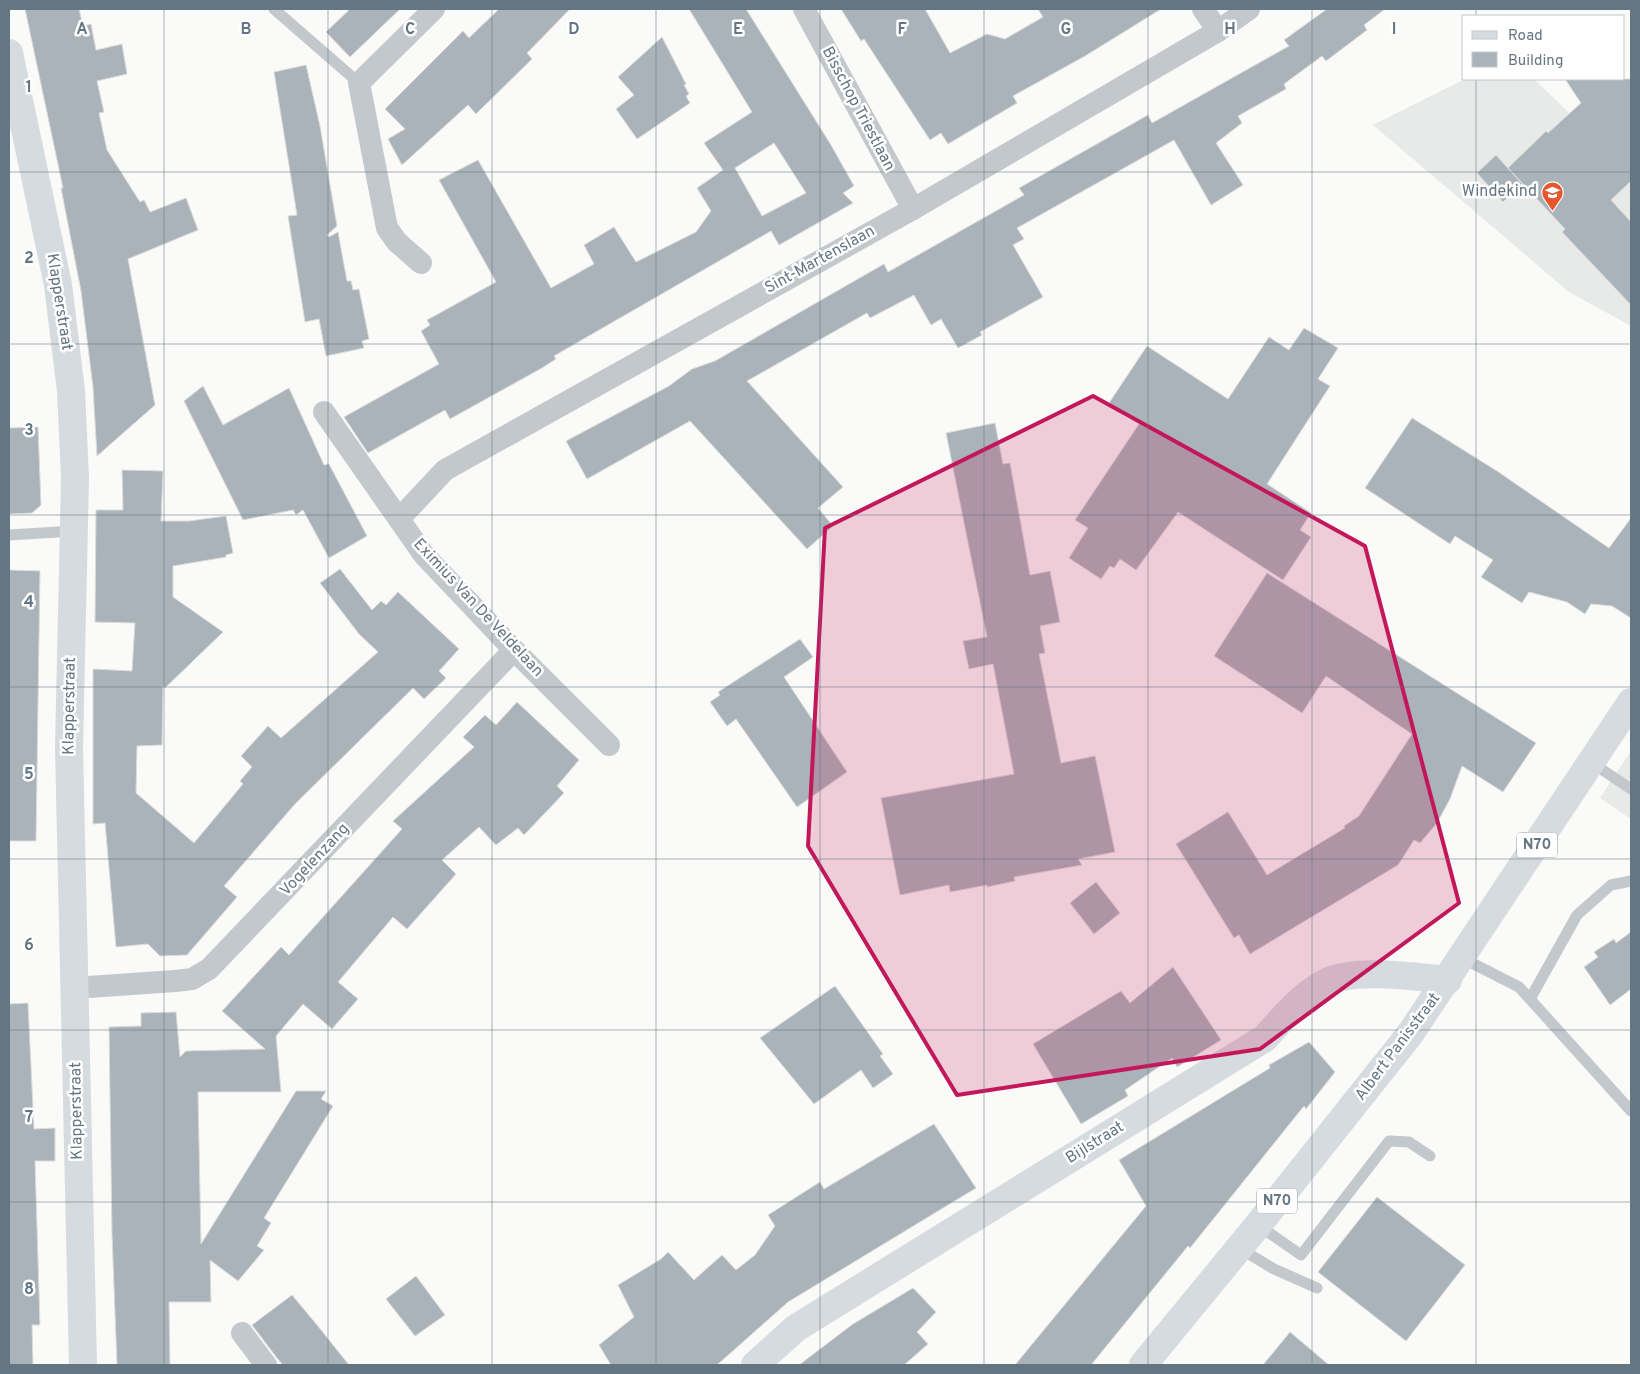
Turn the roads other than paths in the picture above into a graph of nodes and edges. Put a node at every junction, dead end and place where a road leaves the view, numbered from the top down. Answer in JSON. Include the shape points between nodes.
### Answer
{"nodes":[{"id":1,"x":274,"y":9,"type":"edge"},
{"id":2,"x":434,"y":9,"type":"edge"},
{"id":3,"x":804,"y":9,"type":"edge"},
{"id":4,"x":1203,"y":9,"type":"edge"},
{"id":5,"x":1248,"y":9,"type":"edge"},
{"id":6,"x":1218,"y":31,"type":"junction"},
{"id":7,"x":9,"y":53,"type":"edge"},
{"id":8,"x":359,"y":83,"type":"junction"},
{"id":9,"x":913,"y":209,"type":"junction"},
{"id":10,"x":421,"y":263,"type":"dead end"},
{"id":11,"x":324,"y":412,"type":"dead end"},
{"id":12,"x":399,"y":519,"type":"junction"},
{"id":13,"x":74,"y":531,"type":"junction"},
{"id":14,"x":9,"y":536,"type":"edge"},
{"id":15,"x":514,"y":650,"type":"junction"},
{"id":16,"x":1629,"y":706,"type":"edge"},
{"id":17,"x":609,"y":745,"type":"dead end"},
{"id":18,"x":1592,"y":763,"type":"junction"},
{"id":19,"x":1631,"y":789,"type":"edge"},
{"id":20,"x":1631,"y":881,"type":"edge"},
{"id":21,"x":1455,"y":969,"type":"junction"},
{"id":22,"x":74,"y":988,"type":"junction"},
{"id":23,"x":1530,"y":999,"type":"junction"},
{"id":24,"x":1631,"y":1111,"type":"edge"},
{"id":25,"x":1430,"y":1156,"type":"dead end"},
{"id":26,"x":1258,"y":1226,"type":"junction"},
{"id":27,"x":1239,"y":1248,"type":"junction"},
{"id":28,"x":1317,"y":1288,"type":"dead end"},
{"id":29,"x":242,"y":1333,"type":"dead end"},
{"id":30,"x":1146,"y":1364,"type":"edge"},
{"id":31,"x":82,"y":1365,"type":"edge"},
{"id":32,"x":266,"y":1365,"type":"edge"},
{"id":33,"x":755,"y":1365,"type":"edge"}],
"edges":[{"from":1,"to":8,"type":"lane"},
{"from":2,"to":8,"type":"street"},
{"from":3,"to":9,"type":"street","name":"Bisschop Triestlaan"},
{"from":4,"to":6,"type":"street"},
{"from":5,"to":6,"type":"street","name":"Sint-Martenslaan"},
{"from":6,"to":9,"type":"street","name":"Sint-Martenslaan"},
{"from":7,"to":13,"type":"street","name":"Klapperstraat","via":[[58,285],[72,391]]},
{"from":8,"to":10,"type":"street","via":[[387,228],[397,242]]},
{"from":9,"to":12,"type":"street","name":"Sint-Martenslaan","via":[[445,470]]},
{"from":11,"to":12,"type":"street","name":"Eximius Van De Veldelaan"},
{"from":12,"to":15,"type":"street","name":"Eximius Van De Veldelaan","via":[[424,555]]},
{"from":13,"to":14,"type":"lane"},
{"from":13,"to":22,"type":"street","name":"Klapperstraat","via":[[69,748]]},
{"from":15,"to":17,"type":"street","name":"Eximius Van De Veldelaan"},
{"from":15,"to":22,"type":"street","name":"Vogelenzang","via":[[209,969],[183,980]]},
{"from":16,"to":18,"type":"street","name":"Albert Panisstraat","number":"N70"},
{"from":18,"to":19,"type":"lane"},
{"from":18,"to":21,"type":"street","name":"Albert Panisstraat","number":"N70"},
{"from":20,"to":23,"type":"lane","via":[[1611,885],[1577,915]]},
{"from":21,"to":23,"type":"lane","via":[[1519,987]]},
{"from":21,"to":26,"type":"street","name":"Albert Panisstraat","number":"N70","via":[[1410,1034]]},
{"from":21,"to":33,"type":"street","name":"Bijlstraat","via":[[1366,973],[1325,982],[1297,1002],[1265,1038],[796,1328]]},
{"from":22,"to":31,"type":"street","name":"Klapperstraat"},
{"from":23,"to":24,"type":"lane"},
{"from":25,"to":26,"type":"lane","via":[[1408,1142],[1389,1141],[1301,1255]]},
{"from":26,"to":27,"type":"street","name":"Albert Panisstraat","number":"N70"},
{"from":27,"to":28,"type":"lane","via":[[1274,1269]]},
{"from":27,"to":30,"type":"street","name":"Albert Panisstraat","number":"N70"},
{"from":29,"to":32,"type":"street"}]}
